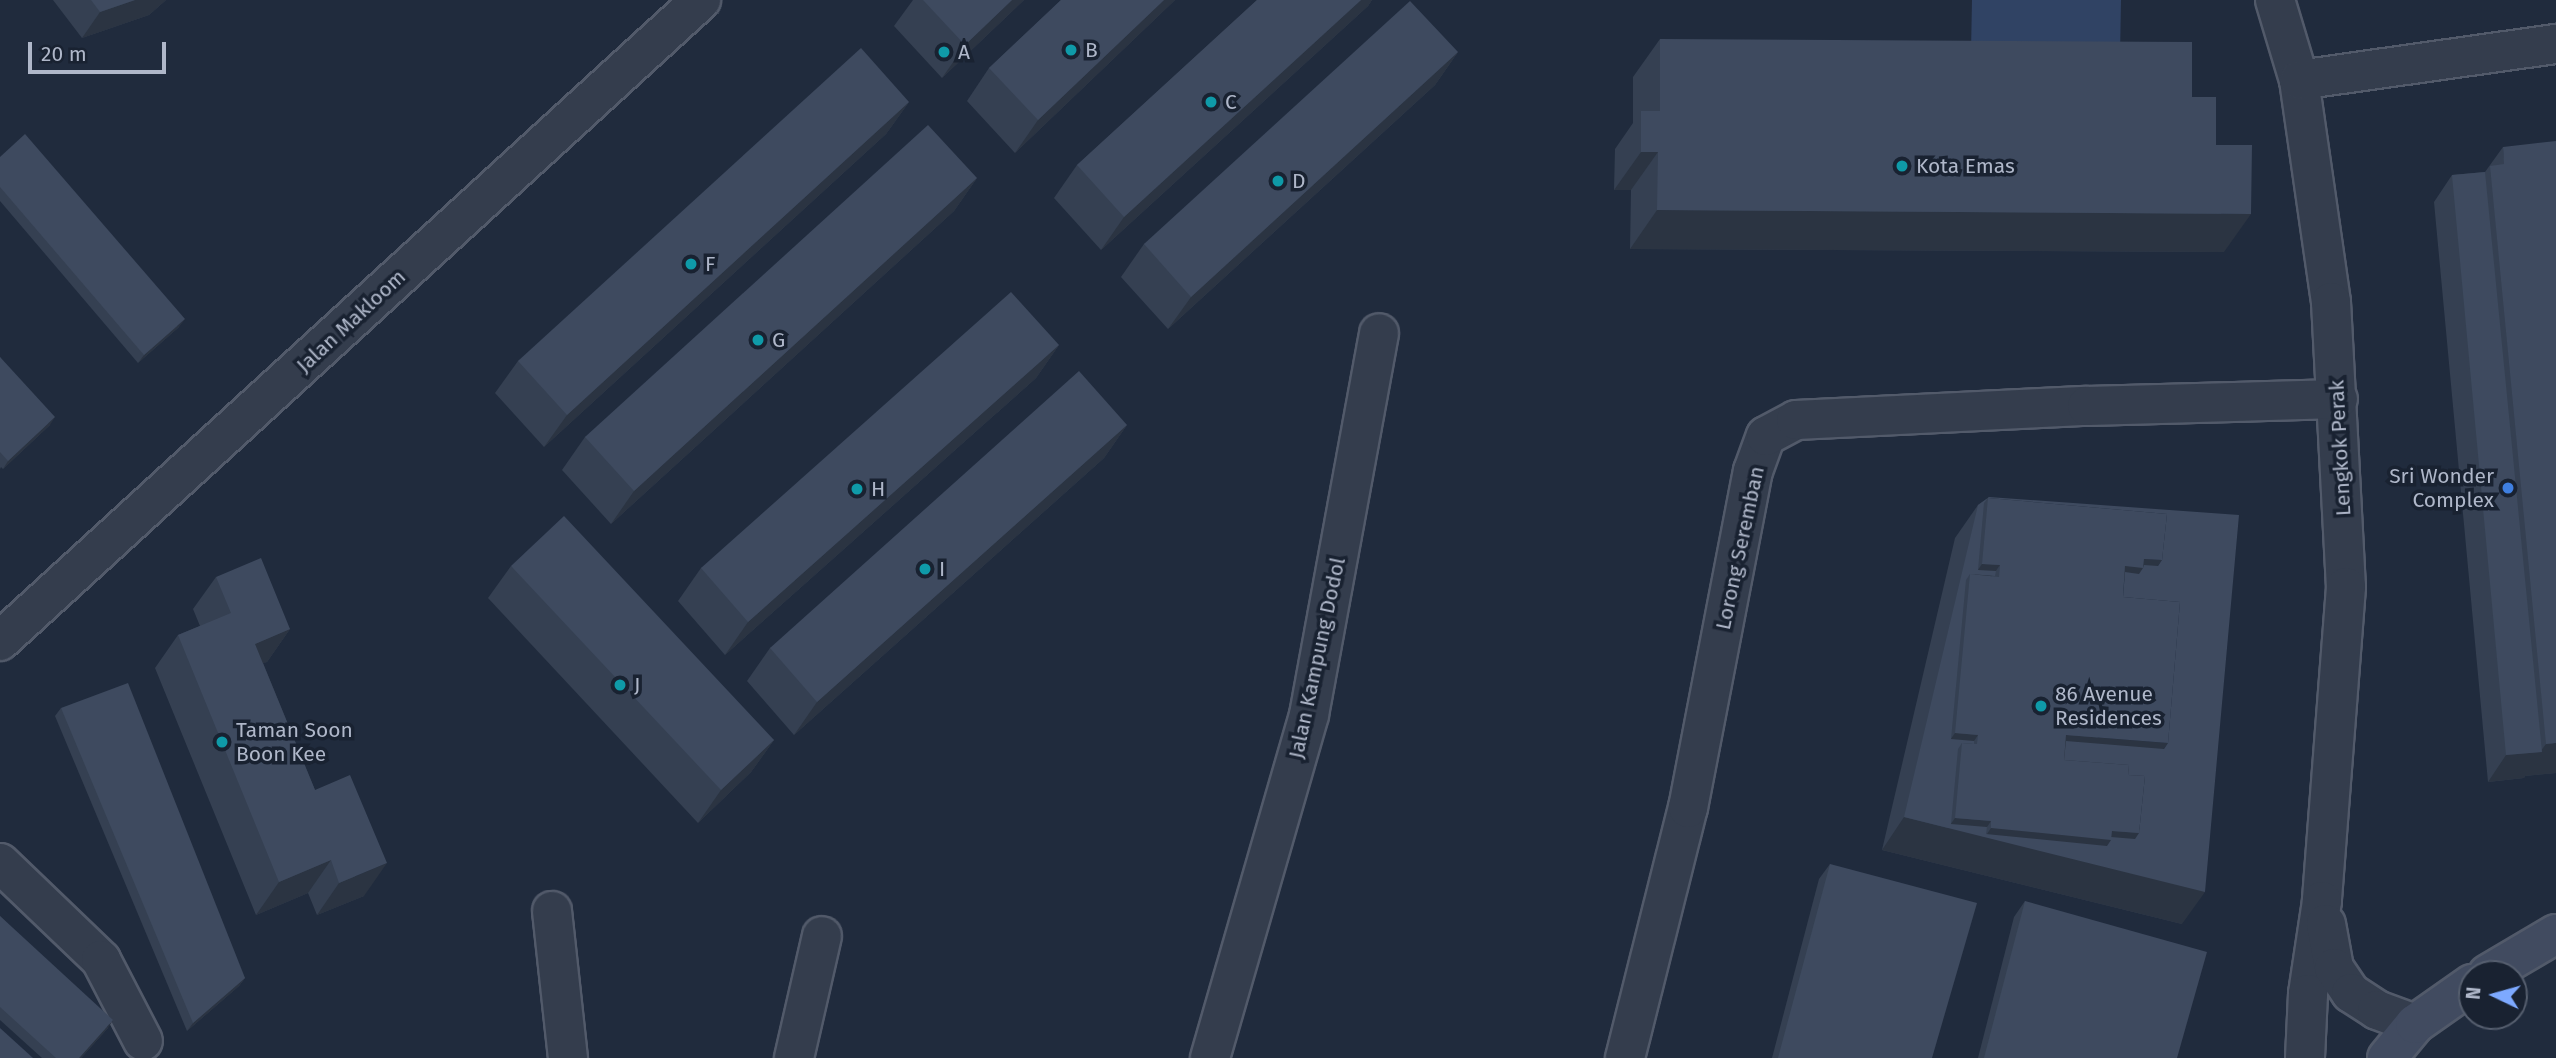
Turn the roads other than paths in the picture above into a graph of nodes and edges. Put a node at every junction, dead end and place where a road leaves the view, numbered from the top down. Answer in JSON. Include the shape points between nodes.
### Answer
{"nodes":[{"id":1,"x":701,"y":0,"type":"edge"},
{"id":2,"x":2275,"y":0,"type":"edge"},
{"id":3,"x":2556,"y":44,"type":"edge"},
{"id":4,"x":2299,"y":80,"type":"junction"},
{"id":5,"x":1379,"y":333,"type":"dead end"},
{"id":6,"x":2338,"y":399,"type":"junction"},
{"id":7,"x":0,"y":640,"type":"edge"},
{"id":8,"x":0,"y":863,"type":"edge"},
{"id":9,"x":2322,"y":901,"type":"junction"},
{"id":10,"x":552,"y":911,"type":"dead end"},
{"id":11,"x":2556,"y":934,"type":"edge"},
{"id":12,"x":822,"y":936,"type":"dead end"},
{"id":13,"x":2511,"y":960,"type":"edge"},
{"id":14,"x":2458,"y":994,"type":"edge"},
{"id":15,"x":2415,"y":1024,"type":"junction"},
{"id":16,"x":143,"y":1041,"type":"dead end"},
{"id":17,"x":568,"y":1058,"type":"edge"},
{"id":18,"x":794,"y":1058,"type":"edge"},
{"id":19,"x":1210,"y":1058,"type":"edge"},
{"id":20,"x":1625,"y":1058,"type":"edge"},
{"id":21,"x":2305,"y":1058,"type":"edge"},
{"id":22,"x":2387,"y":1058,"type":"edge"}],
"edges":[{"from":1,"to":7,"type":"street","name":"Jalan Makloom"},
{"from":2,"to":4,"type":"street","name":"Lengkok Perak"},
{"from":3,"to":4,"type":"street"},
{"from":4,"to":6,"type":"street","name":"Lengkok Perak","via":[[2331,302]]},
{"from":5,"to":19,"type":"street","name":"Jalan Kampung Dodol","via":[[1309,715]]},
{"from":6,"to":9,"type":"street","name":"Lengkok Perak","via":[[2346,587]]},
{"from":6,"to":20,"type":"street","name":"Lorong Seremban","via":[[1796,420],[1766,436],[1753,471],[1688,807]]},
{"from":8,"to":16,"type":"street","via":[[101,960]]},
{"from":9,"to":15,"type":"street","name":"Lengkok Perak","via":[[2334,968],[2351,993],[2377,1010]]},
{"from":9,"to":21,"type":"street","name":"Lengkok Perak","via":[[2308,994]]},
{"from":10,"to":17,"type":"street"},
{"from":11,"to":13,"type":"street"},
{"from":12,"to":18,"type":"street"},
{"from":14,"to":15,"type":"street"},
{"from":15,"to":22,"type":"street"}]}
